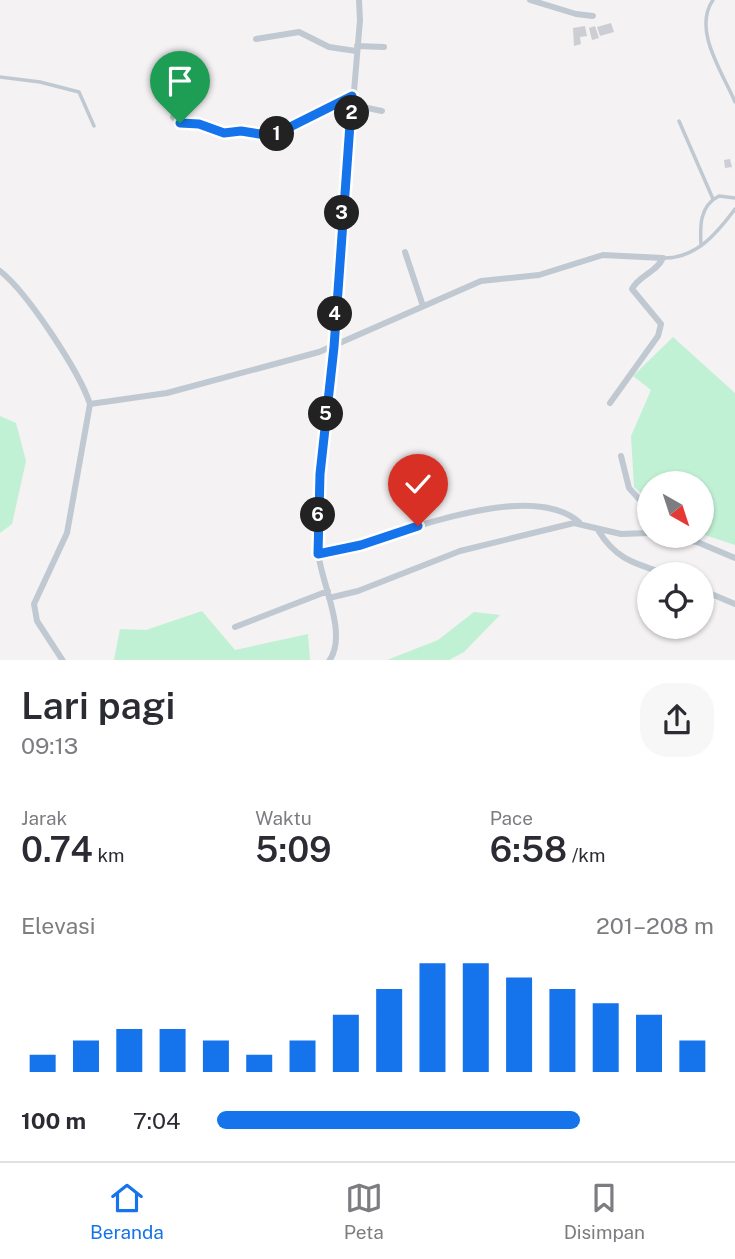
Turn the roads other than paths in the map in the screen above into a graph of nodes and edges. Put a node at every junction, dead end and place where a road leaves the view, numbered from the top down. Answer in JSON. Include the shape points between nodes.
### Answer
{"nodes":[{"id":1,"x":359,"y":0,"type":"edge"},
{"id":2,"x":530,"y":0,"type":"edge"},
{"id":3,"x":713,"y":0,"type":"edge"},
{"id":4,"x":593,"y":16,"type":"dead end"},
{"id":5,"x":256,"y":39,"type":"dead end"},
{"id":6,"x":384,"y":47,"type":"dead end"},
{"id":7,"x":357,"y":48,"type":"junction"},
{"id":8,"x":0,"y":77,"type":"edge"},
{"id":9,"x":352,"y":96,"type":"junction"},
{"id":10,"x":735,"y":102,"type":"edge"},
{"id":11,"x":353,"y":105,"type":"junction"},
{"id":12,"x":382,"y":111,"type":"dead end"},
{"id":13,"x":173,"y":117,"type":"dead end"},
{"id":14,"x":680,"y":121,"type":"dead end"},
{"id":15,"x":94,"y":126,"type":"dead end"},
{"id":16,"x":735,"y":198,"type":"edge"},
{"id":17,"x":713,"y":199,"type":"junction"},
{"id":18,"x":735,"y":209,"type":"edge"},
{"id":19,"x":701,"y":246,"type":"junction"},
{"id":20,"x":405,"y":251,"type":"dead end"},
{"id":21,"x":663,"y":258,"type":"junction"},
{"id":22,"x":0,"y":271,"type":"edge"},
{"id":23,"x":423,"y":306,"type":"junction"},
{"id":24,"x":334,"y":347,"type":"junction"},
{"id":25,"x":610,"y":403,"type":"dead end"},
{"id":26,"x":90,"y":404,"type":"junction"},
{"id":27,"x":621,"y":456,"type":"dead end"},
{"id":28,"x":637,"y":497,"type":"edge"},
{"id":29,"x":580,"y":522,"type":"junction"},
{"id":30,"x":597,"y":529,"type":"junction"},
{"id":31,"x":637,"y":533,"type":"edge"},
{"id":32,"x":714,"y":547,"type":"edge"},
{"id":33,"x":318,"y":554,"type":"junction"},
{"id":34,"x":735,"y":558,"type":"edge"},
{"id":35,"x":637,"y":563,"type":"edge"},
{"id":36,"x":329,"y":595,"type":"junction"},
{"id":37,"x":714,"y":595,"type":"edge"},
{"id":38,"x":735,"y":604,"type":"edge"},
{"id":39,"x":235,"y":627,"type":"dead end"},
{"id":40,"x":63,"y":660,"type":"edge"},
{"id":41,"x":330,"y":660,"type":"edge"}],
"edges":[{"from":1,"to":7,"type":"street"},
{"from":2,"to":4,"type":"street"},
{"from":3,"to":10,"type":"lane","via":[[707,12],[708,34]]},
{"from":5,"to":7,"type":"street","via":[[299,32],[329,47]]},
{"from":6,"to":7,"type":"street"},
{"from":7,"to":9,"type":"street"},
{"from":8,"to":15,"type":"lane","via":[[79,92]]},
{"from":9,"to":11,"type":"street"},
{"from":9,"to":13,"type":"street","via":[[272,136],[224,133],[180,123]]},
{"from":11,"to":12,"type":"street"},
{"from":11,"to":24,"type":"street"},
{"from":14,"to":17,"type":"lane"},
{"from":16,"to":17,"type":"lane"},
{"from":17,"to":19,"type":"lane","via":[[701,217]]},
{"from":18,"to":19,"type":"lane"},
{"from":19,"to":21,"type":"lane","via":[[682,257]]},
{"from":20,"to":23,"type":"street"},
{"from":21,"to":23,"type":"street","via":[[603,255],[539,275],[481,281]]},
{"from":21,"to":25,"type":"street","via":[[632,289],[656,314],[661,324],[658,336]]},
{"from":22,"to":26,"type":"street","via":[[33,309]]},
{"from":23,"to":24,"type":"street"},
{"from":24,"to":26,"type":"street","via":[[180,390]]},
{"from":24,"to":33,"type":"street","via":[[320,474]]},
{"from":26,"to":40,"type":"street","via":[[67,533],[34,604],[37,621]]},
{"from":27,"to":28,"type":"street","via":[[629,488]]},
{"from":29,"to":30,"type":"street"},
{"from":29,"to":33,"type":"street","via":[[541,505],[518,505],[445,518]]},
{"from":29,"to":36,"type":"street","via":[[460,551],[358,591]]},
{"from":30,"to":31,"type":"street"},
{"from":30,"to":35,"type":"street","via":[[620,557]]},
{"from":32,"to":34,"type":"street"},
{"from":33,"to":36,"type":"street"},
{"from":36,"to":39,"type":"street"},
{"from":36,"to":41,"type":"street","via":[[336,645]]},
{"from":37,"to":38,"type":"street"}]}
